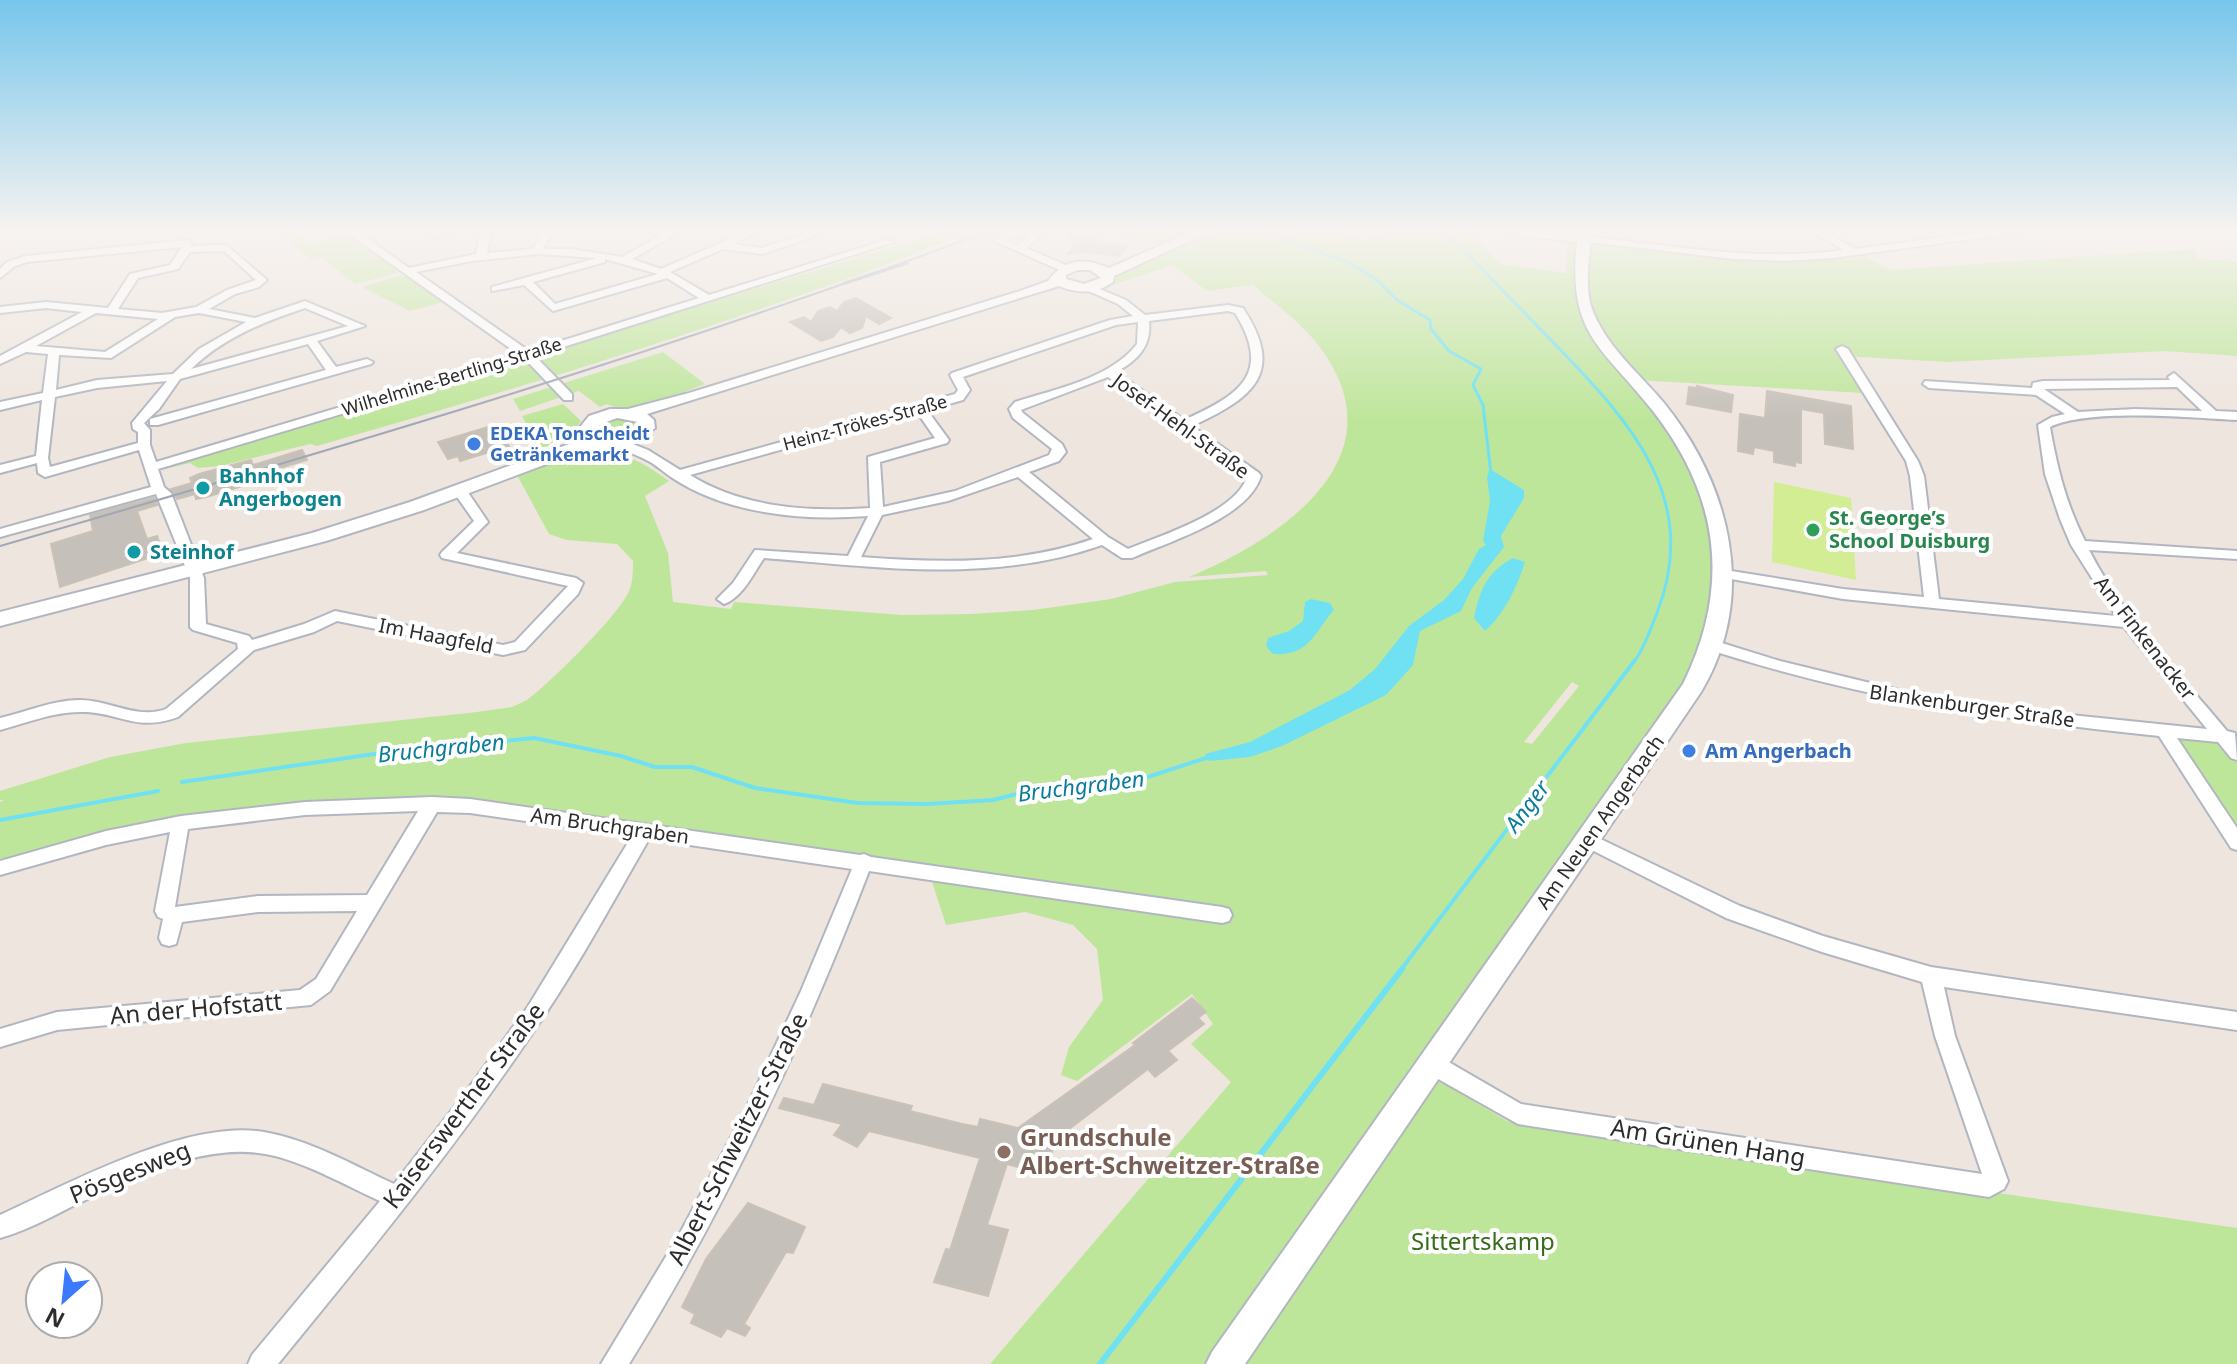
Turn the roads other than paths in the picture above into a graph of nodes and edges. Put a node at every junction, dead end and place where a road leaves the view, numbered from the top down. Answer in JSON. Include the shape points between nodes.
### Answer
{"nodes":[{"id":1,"x":123,"y":293,"type":"edge"},
{"id":2,"x":230,"y":293,"type":"edge"},
{"id":3,"x":439,"y":293,"type":"edge"},
{"id":4,"x":538,"y":293,"type":"edge"},
{"id":5,"x":603,"y":293,"type":"edge"},
{"id":6,"x":697,"y":293,"type":"edge"},
{"id":7,"x":728,"y":293,"type":"edge"},
{"id":8,"x":1028,"y":293,"type":"edge"},
{"id":9,"x":1101,"y":293,"type":"edge"},
{"id":10,"x":1115,"y":293,"type":"edge"},
{"id":11,"x":1583,"y":293,"type":"edge"},
{"id":12,"x":708,"y":299,"type":"junction"},
{"id":13,"x":1122,"y":302,"type":"junction"},
{"id":14,"x":94,"y":309,"type":"junction"},
{"id":15,"x":0,"y":310,"type":"edge"},
{"id":16,"x":199,"y":310,"type":"junction"},
{"id":17,"x":111,"y":311,"type":"junction"},
{"id":18,"x":170,"y":316,"type":"junction"},
{"id":19,"x":1143,"y":319,"type":"junction"},
{"id":20,"x":256,"y":321,"type":"junction"},
{"id":21,"x":311,"y":340,"type":"junction"},
{"id":22,"x":24,"y":348,"type":"junction"},
{"id":23,"x":1842,"y":349,"type":"dead end"},
{"id":24,"x":54,"y":351,"type":"junction"},
{"id":25,"x":527,"y":355,"type":"junction"},
{"id":26,"x":0,"y":361,"type":"edge"},
{"id":27,"x":367,"y":362,"type":"dead end"},
{"id":28,"x":333,"y":371,"type":"junction"},
{"id":29,"x":1108,"y":372,"type":"junction"},
{"id":30,"x":176,"y":377,"type":"junction"},
{"id":31,"x":1929,"y":384,"type":"dead end"},
{"id":32,"x":2039,"y":392,"type":"junction"},
{"id":33,"x":49,"y":394,"type":"junction"},
{"id":34,"x":568,"y":397,"type":"dead end"},
{"id":35,"x":0,"y":406,"type":"edge"},
{"id":36,"x":920,"y":408,"type":"junction"},
{"id":37,"x":2213,"y":415,"type":"junction"},
{"id":38,"x":638,"y":416,"type":"junction"},
{"id":39,"x":2076,"y":416,"type":"junction"},
{"id":40,"x":2237,"y":416,"type":"edge"},
{"id":41,"x":1183,"y":425,"type":"junction"},
{"id":42,"x":149,"y":426,"type":"junction"},
{"id":43,"x":592,"y":438,"type":"junction"},
{"id":44,"x":628,"y":439,"type":"junction"},
{"id":45,"x":144,"y":445,"type":"junction"},
{"id":46,"x":42,"y":458,"type":"junction"},
{"id":47,"x":152,"y":467,"type":"junction"},
{"id":48,"x":0,"y":469,"type":"edge"},
{"id":49,"x":1019,"y":471,"type":"junction"},
{"id":50,"x":676,"y":475,"type":"junction"},
{"id":51,"x":158,"y":489,"type":"junction"},
{"id":52,"x":460,"y":491,"type":"junction"},
{"id":53,"x":877,"y":511,"type":"junction"},
{"id":54,"x":0,"y":533,"type":"edge"},
{"id":55,"x":1103,"y":540,"type":"junction"},
{"id":56,"x":2078,"y":545,"type":"junction"},
{"id":57,"x":2237,"y":555,"type":"edge"},
{"id":58,"x":853,"y":560,"type":"junction"},
{"id":59,"x":192,"y":569,"type":"junction"},
{"id":60,"x":1725,"y":574,"type":"junction"},
{"id":61,"x":724,"y":599,"type":"dead end"},
{"id":62,"x":1932,"y":604,"type":"junction"},
{"id":63,"x":0,"y":619,"type":"edge"},
{"id":64,"x":2128,"y":622,"type":"junction"},
{"id":65,"x":1712,"y":645,"type":"junction"},
{"id":66,"x":247,"y":647,"type":"junction"},
{"id":67,"x":0,"y":724,"type":"edge"},
{"id":68,"x":2163,"y":730,"type":"junction"},
{"id":69,"x":2230,"y":737,"type":"edge"},
{"id":70,"x":2237,"y":754,"type":"edge"},
{"id":71,"x":432,"y":804,"type":"junction"},
{"id":72,"x":180,"y":824,"type":"junction"},
{"id":73,"x":644,"y":831,"type":"junction"},
{"id":74,"x":1588,"y":840,"type":"junction"},
{"id":75,"x":2237,"y":843,"type":"edge"},
{"id":76,"x":864,"y":861,"type":"junction"},
{"id":77,"x":0,"y":868,"type":"edge"},
{"id":78,"x":373,"y":903,"type":"junction"},
{"id":79,"x":174,"y":915,"type":"junction"},
{"id":80,"x":1222,"y":915,"type":"dead end"},
{"id":81,"x":169,"y":938,"type":"dead end"},
{"id":82,"x":1931,"y":976,"type":"junction"},
{"id":83,"x":2237,"y":1021,"type":"edge"},
{"id":84,"x":0,"y":1038,"type":"edge"},
{"id":85,"x":1432,"y":1064,"type":"junction"},
{"id":86,"x":397,"y":1197,"type":"junction"},
{"id":87,"x":1,"y":1227,"type":"edge"},
{"id":88,"x":261,"y":1364,"type":"edge"},
{"id":89,"x":614,"y":1364,"type":"edge"},
{"id":90,"x":1224,"y":1364,"type":"edge"}],
"edges":[{"from":1,"to":17,"type":"street"},
{"from":2,"to":16,"type":"street"},
{"from":3,"to":25,"type":"street"},
{"from":4,"to":5,"type":"street","via":[[553,308]]},
{"from":6,"to":12,"type":"street"},
{"from":7,"to":12,"type":"street","name":"Wilhelmine-Bertling-Straße"},
{"from":8,"to":38,"type":"street"},
{"from":9,"to":13,"type":"street"},
{"from":10,"to":13,"type":"street"},
{"from":11,"to":60,"type":"street","name":"Am Neuen Angerbach","via":[[1587,313],[1608,347],[1676,430],[1695,462],[1716,510]]},
{"from":12,"to":25,"type":"street","name":"Wilhelmine-Bertling-Straße"},
{"from":13,"to":19,"type":"street"},
{"from":14,"to":15,"type":"street","via":[[46,305]]},
{"from":14,"to":17,"type":"street"},
{"from":14,"to":22,"type":"street"},
{"from":16,"to":18,"type":"street"},
{"from":16,"to":20,"type":"street"},
{"from":17,"to":18,"type":"street"},
{"from":18,"to":24,"type":"street","via":[[107,356]]},
{"from":19,"to":29,"type":"street","via":[[1141,345]]},
{"from":19,"to":36,"type":"street","name":"Heinz-Trökes-Straße","via":[[1114,322],[956,375],[963,394]]},
{"from":19,"to":41,"type":"street","name":"Heinz-Trökes-Straße","via":[[1235,308],[1258,340],[1259,365],[1247,387],[1224,406]]},
{"from":20,"to":21,"type":"street","via":[[305,304],[359,326]]},
{"from":20,"to":30,"type":"street","via":[[203,351]]},
{"from":21,"to":28,"type":"street"},
{"from":21,"to":30,"type":"street"},
{"from":22,"to":24,"type":"street"},
{"from":22,"to":26,"type":"street"},
{"from":23,"to":62,"type":"street","via":[[1912,461]]},
{"from":24,"to":33,"type":"street"},
{"from":25,"to":34,"type":"street"},
{"from":25,"to":47,"type":"street","name":"Wilhelmine-Bertling-Straße"},
{"from":27,"to":28,"type":"street"},
{"from":28,"to":42,"type":"street"},
{"from":29,"to":41,"type":"street","name":"Josef-Hehl-Straße"},
{"from":29,"to":49,"type":"street","via":[[1015,409],[1060,452]]},
{"from":30,"to":33,"type":"street"},
{"from":30,"to":42,"type":"street","via":[[155,406],[158,414]]},
{"from":31,"to":32,"type":"street"},
{"from":32,"to":37,"type":"street","via":[[2037,386],[2043,385],[2176,379]]},
{"from":32,"to":39,"type":"street"},
{"from":33,"to":35,"type":"street"},
{"from":33,"to":46,"type":"street"},
{"from":36,"to":50,"type":"street","name":"Heinz-Trökes-Straße"},
{"from":36,"to":53,"type":"street","via":[[943,440],[873,460]]},
{"from":37,"to":39,"type":"street","name":"Am Finkenacker"},
{"from":37,"to":40,"type":"street","name":"Am Finkenacker"},
{"from":38,"to":43,"type":"street","via":[[602,417],[590,424]]},
{"from":38,"to":44,"type":"street","via":[[646,428]]},
{"from":39,"to":56,"type":"street","name":"Am Finkenacker","via":[[2044,425],[2058,501]]},
{"from":41,"to":55,"type":"street","name":"Josef-Hehl-Straße","via":[[1254,476],[1250,491],[1228,509],[1127,555]]},
{"from":42,"to":45,"type":"street"},
{"from":43,"to":44,"type":"street"},
{"from":43,"to":52,"type":"street"},
{"from":44,"to":50,"type":"street"},
{"from":45,"to":46,"type":"street","via":[[45,473]]},
{"from":45,"to":47,"type":"street"},
{"from":46,"to":48,"type":"street"},
{"from":47,"to":51,"type":"street"},
{"from":49,"to":53,"type":"street","via":[[926,503]]},
{"from":49,"to":55,"type":"street","name":"Josef-Hehl-Straße"},
{"from":50,"to":53,"type":"street","via":[[763,507]]},
{"from":51,"to":54,"type":"street"},
{"from":51,"to":59,"type":"street"},
{"from":52,"to":59,"type":"street","via":[[319,537]]},
{"from":52,"to":66,"type":"street","name":"Im Haagfeld","via":[[481,522],[447,555],[576,583],[520,646],[503,650],[335,616]]},
{"from":53,"to":58,"type":"street"},
{"from":55,"to":58,"type":"street","via":[[1077,552],[1031,561]]},
{"from":56,"to":57,"type":"street"},
{"from":56,"to":64,"type":"street","name":"Am Finkenacker"},
{"from":58,"to":61,"type":"street","via":[[760,553]]},
{"from":59,"to":63,"type":"street"},
{"from":59,"to":66,"type":"street","via":[[198,627],[238,636]]},
{"from":60,"to":62,"type":"street"},
{"from":60,"to":65,"type":"street","name":"Am Neuen Angerbach"},
{"from":62,"to":64,"type":"street"},
{"from":64,"to":69,"type":"street","name":"Am Finkenacker"},
{"from":65,"to":68,"type":"street","name":"Blankenburger Straße","via":[[1798,674],[1905,699]]},
{"from":65,"to":74,"type":"street","name":"Am Neuen Angerbach","via":[[1693,687]]},
{"from":66,"to":67,"type":"street","via":[[158,720],[83,706]]},
{"from":68,"to":69,"type":"street","name":"Blankenburger Straße"},
{"from":68,"to":75,"type":"street"},
{"from":69,"to":70,"type":"street","name":"Am Finkenacker"},
{"from":71,"to":72,"type":"street","name":"Am Bruchgraben"},
{"from":71,"to":73,"type":"street","name":"Am Bruchgraben"},
{"from":71,"to":78,"type":"street","name":"An der Hofstatt"},
{"from":72,"to":77,"type":"street","name":"Am Bruchgraben"},
{"from":72,"to":79,"type":"street","via":[[165,911]]},
{"from":73,"to":76,"type":"street","name":"Am Bruchgraben"},
{"from":73,"to":86,"type":"street","name":"Kaiserswerther Straße","via":[[533,1015]]},
{"from":74,"to":82,"type":"street","via":[[1733,912]]},
{"from":74,"to":85,"type":"street","name":"Am Neuen Angerbach"},
{"from":76,"to":80,"type":"street","name":"Am Bruchgraben"},
{"from":76,"to":89,"type":"street","name":"Albert-Schweitzer-Straße","via":[[819,979],[753,1121]]},
{"from":78,"to":79,"type":"street","via":[[258,904]]},
{"from":78,"to":84,"type":"street","name":"An der Hofstatt","via":[[323,985],[304,999],[57,1021]]},
{"from":79,"to":81,"type":"street"},
{"from":82,"to":83,"type":"street"},
{"from":82,"to":85,"type":"street","name":"Am Grünen Hang","via":[[1945,1036],[1996,1181],[1989,1186],[1518,1114]]},
{"from":85,"to":90,"type":"street","name":"Am Neuen Angerbach"},
{"from":86,"to":87,"type":"street","name":"Pösgesweg","via":[[282,1147],[227,1140],[184,1149]]},
{"from":86,"to":88,"type":"street","name":"Kaiserswerther Straße"}]}
